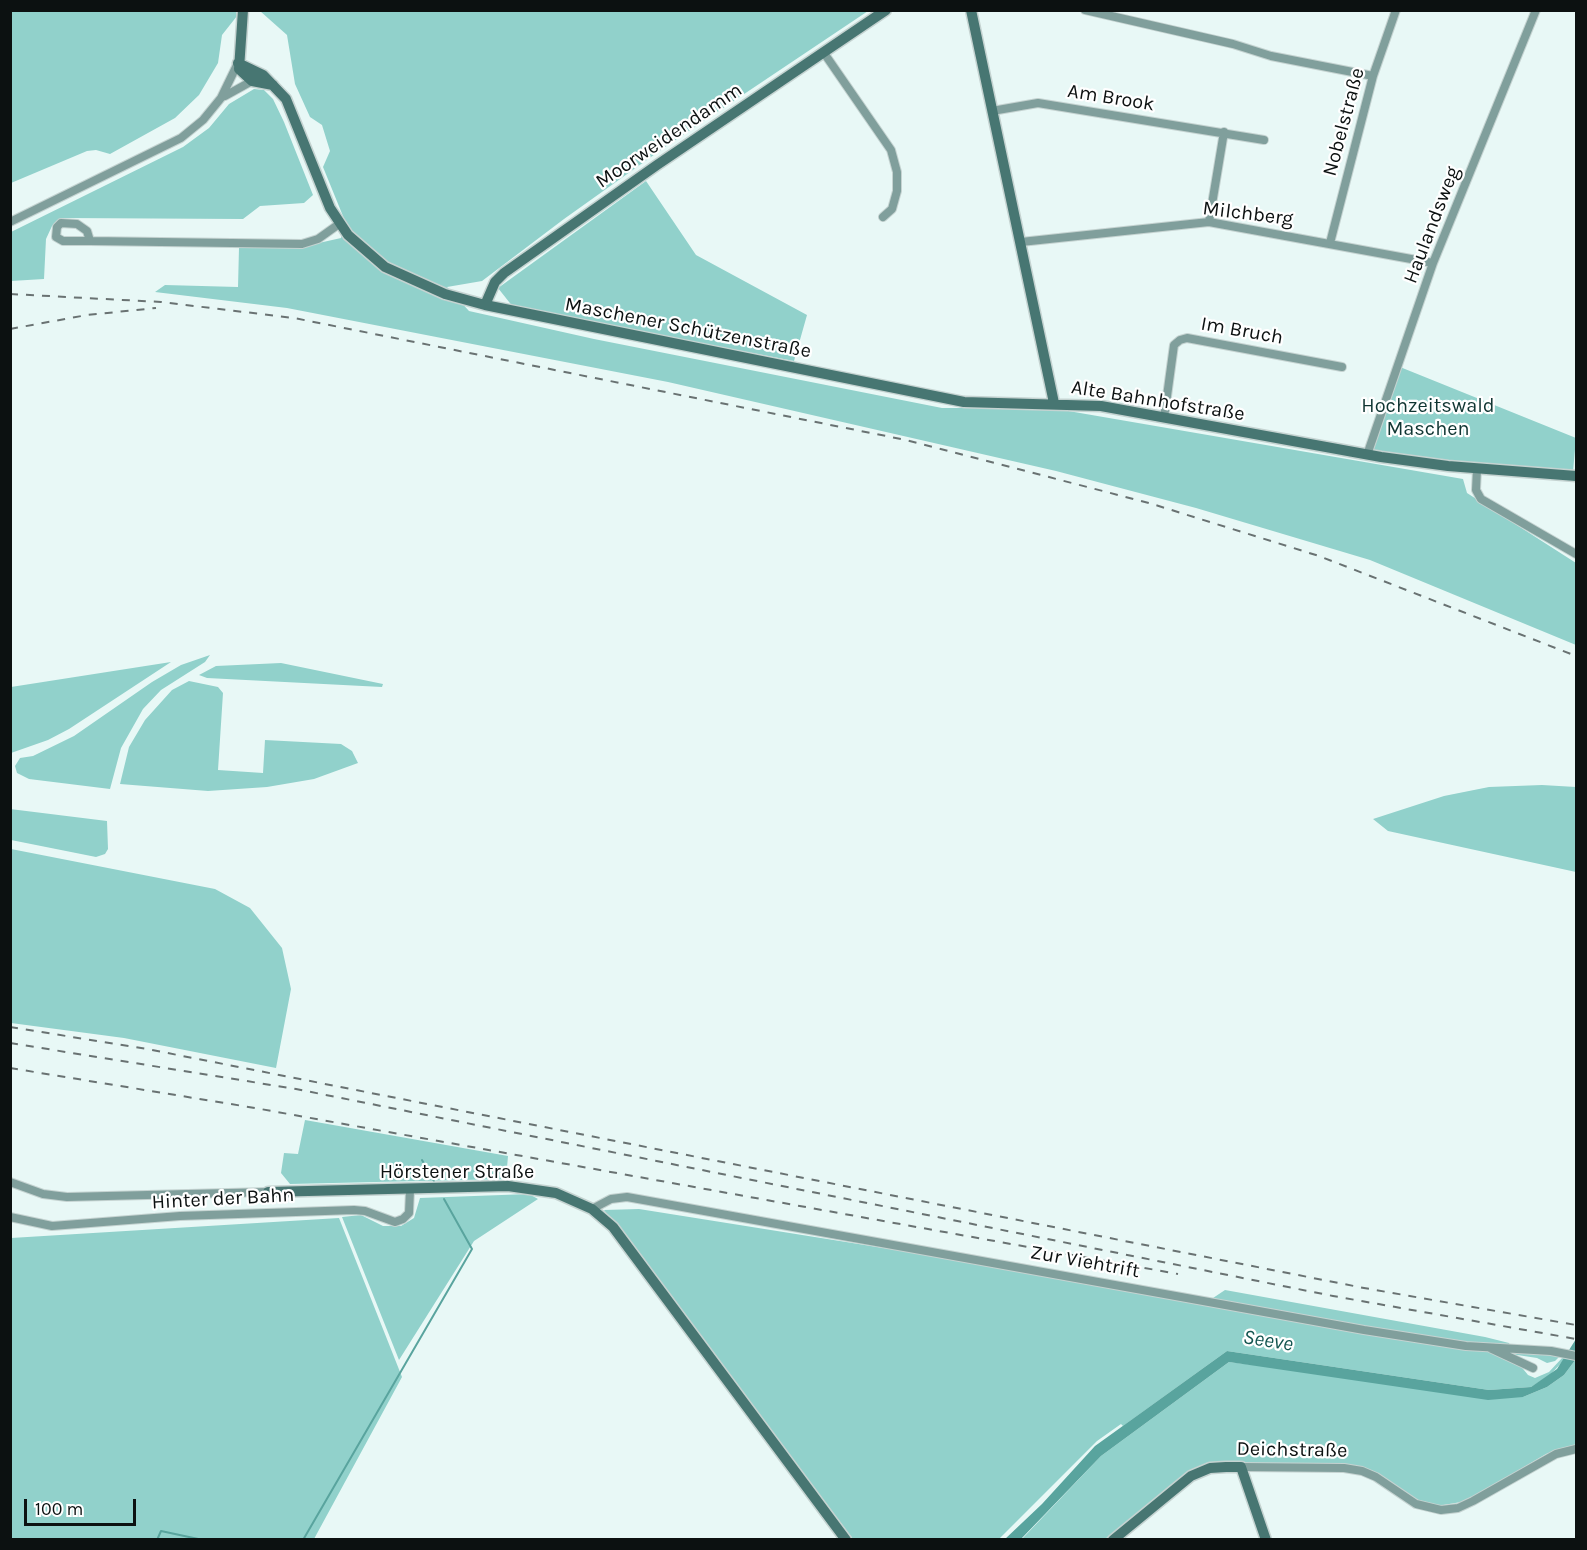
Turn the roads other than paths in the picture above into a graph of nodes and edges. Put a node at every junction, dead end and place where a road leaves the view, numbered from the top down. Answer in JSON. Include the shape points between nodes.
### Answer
{"nodes":[{"id":1,"x":243,"y":10,"type":"edge"},
{"id":2,"x":886,"y":10,"type":"edge"},
{"id":3,"x":971,"y":10,"type":"edge"},
{"id":4,"x":1085,"y":10,"type":"edge"},
{"id":5,"x":1396,"y":10,"type":"edge"},
{"id":6,"x":1536,"y":10,"type":"edge"},
{"id":7,"x":824,"y":53,"type":"junction"},
{"id":8,"x":238,"y":63,"type":"junction"},
{"id":9,"x":1372,"y":76,"type":"junction"},
{"id":10,"x":252,"y":81,"type":"junction"},
{"id":11,"x":275,"y":86,"type":"junction"},
{"id":12,"x":221,"y":98,"type":"junction"},
{"id":13,"x":992,"y":111,"type":"junction"},
{"id":14,"x":1224,"y":132,"type":"junction"},
{"id":15,"x":1264,"y":140,"type":"dead end"},
{"id":16,"x":883,"y":217,"type":"dead end"},
{"id":17,"x":10,"y":222,"type":"edge"},
{"id":18,"x":1209,"y":222,"type":"junction"},
{"id":19,"x":339,"y":224,"type":"junction"},
{"id":20,"x":90,"y":241,"type":"dead end"},
{"id":21,"x":1021,"y":242,"type":"junction"},
{"id":22,"x":1330,"y":243,"type":"junction"},
{"id":23,"x":1433,"y":263,"type":"junction"},
{"id":24,"x":485,"y":305,"type":"junction"},
{"id":25,"x":1342,"y":366,"type":"dead end"},
{"id":26,"x":1054,"y":403,"type":"junction"},
{"id":27,"x":1164,"y":417,"type":"junction"},
{"id":28,"x":1367,"y":455,"type":"junction"},
{"id":29,"x":1477,"y":469,"type":"junction"},
{"id":30,"x":1576,"y":476,"type":"edge"},
{"id":31,"x":1576,"y":554,"type":"edge"},
{"id":32,"x":10,"y":1182,"type":"edge"},
{"id":33,"x":410,"y":1190,"type":"junction"},
{"id":34,"x":268,"y":1192,"type":"joint"},
{"id":35,"x":592,"y":1209,"type":"junction"},
{"id":36,"x":10,"y":1217,"type":"edge"},
{"id":37,"x":1489,"y":1347,"type":"junction"},
{"id":38,"x":1576,"y":1356,"type":"edge"},
{"id":39,"x":1533,"y":1368,"type":"dead end"},
{"id":40,"x":1576,"y":1449,"type":"edge"},
{"id":41,"x":1241,"y":1467,"type":"junction"},
{"id":42,"x":846,"y":1539,"type":"edge"},
{"id":43,"x":1113,"y":1539,"type":"edge"},
{"id":44,"x":1266,"y":1539,"type":"edge"}],
"edges":[{"from":1,"to":8,"type":"street"},
{"from":2,"to":7,"type":"street","name":"Moorweidendamm"},
{"from":3,"to":13,"type":"street","name":"Alte Bahnhofstraße"},
{"from":4,"to":9,"type":"street","via":[[1271,56]]},
{"from":5,"to":9,"type":"street","name":"Nobelstraße"},
{"from":6,"to":23,"type":"street","name":"Haulandsweg"},
{"from":7,"to":16,"type":"street","via":[[891,150],[897,191],[892,209]]},
{"from":7,"to":24,"type":"street","name":"Moorweidendamm","via":[[504,273],[495,282]]},
{"from":8,"to":10,"type":"street","via":[[243,75]]},
{"from":8,"to":11,"type":"street","name":"Maschener Schützenstraße","via":[[254,69]]},
{"from":8,"to":12,"type":"street"},
{"from":9,"to":22,"type":"street","name":"Nobelstraße"},
{"from":10,"to":11,"type":"street"},
{"from":10,"to":12,"type":"street"},
{"from":11,"to":19,"type":"street","name":"Maschener Schützenstraße","via":[[286,99]]},
{"from":12,"to":17,"type":"street","via":[[192,130],[166,148]]},
{"from":13,"to":14,"type":"street","name":"Am Brook","via":[[1038,103]]},
{"from":13,"to":21,"type":"street","name":"Alte Bahnhofstraße"},
{"from":14,"to":15,"type":"street","name":"Am Brook"},
{"from":14,"to":18,"type":"street"},
{"from":18,"to":21,"type":"street","name":"Milchberg"},
{"from":18,"to":22,"type":"street","name":"Milchberg"},
{"from":19,"to":20,"type":"street","via":[[318,239],[302,244]]},
{"from":19,"to":24,"type":"street","name":"Maschener Schützenstraße","via":[[358,246],[385,267],[429,288]]},
{"from":21,"to":26,"type":"street","name":"Alte Bahnhofstraße"},
{"from":22,"to":23,"type":"street","name":"Milchberg"},
{"from":23,"to":28,"type":"street","name":"Haulandsweg"},
{"from":24,"to":26,"type":"street","name":"Maschener Schützenstraße","via":[[964,402]]},
{"from":25,"to":27,"type":"street","name":"Im Bruch","via":[[1180,339],[1174,345]]},
{"from":26,"to":27,"type":"street","name":"Alte Bahnhofstraße"},
{"from":27,"to":28,"type":"street","name":"Alte Bahnhofstraße"},
{"from":28,"to":29,"type":"street","name":"Alte Bahnhofstraße"},
{"from":29,"to":30,"type":"street","name":"Alte Bahnhofstraße"},
{"from":29,"to":31,"type":"street","via":[[1476,490],[1481,499]]},
{"from":32,"to":34,"type":"street","name":"Hörstener Straße","via":[[67,1197]]},
{"from":33,"to":34,"type":"street","name":"Hörstener Straße"},
{"from":33,"to":35,"type":"street","name":"Hörstener Straße","via":[[533,1187],[556,1192]]},
{"from":33,"to":36,"type":"street","name":"Hinter der Bahn","via":[[409,1213],[395,1222],[354,1210],[180,1216],[52,1226]]},
{"from":35,"to":37,"type":"street","name":"Zur Viehtrift","via":[[611,1198],[627,1197],[1364,1330]]},
{"from":35,"to":42,"type":"street","name":"Hörstener Straße","via":[[613,1227]]},
{"from":37,"to":38,"type":"street","name":"Zur Viehtrift"},
{"from":37,"to":39,"type":"street"},
{"from":40,"to":41,"type":"street","name":"Deichstraße","via":[[1556,1454],[1458,1508],[1441,1510],[1416,1504],[1362,1471]]},
{"from":41,"to":43,"type":"street","name":"Deichstraße","via":[[1210,1468],[1191,1476]]},
{"from":41,"to":44,"type":"street"}]}
